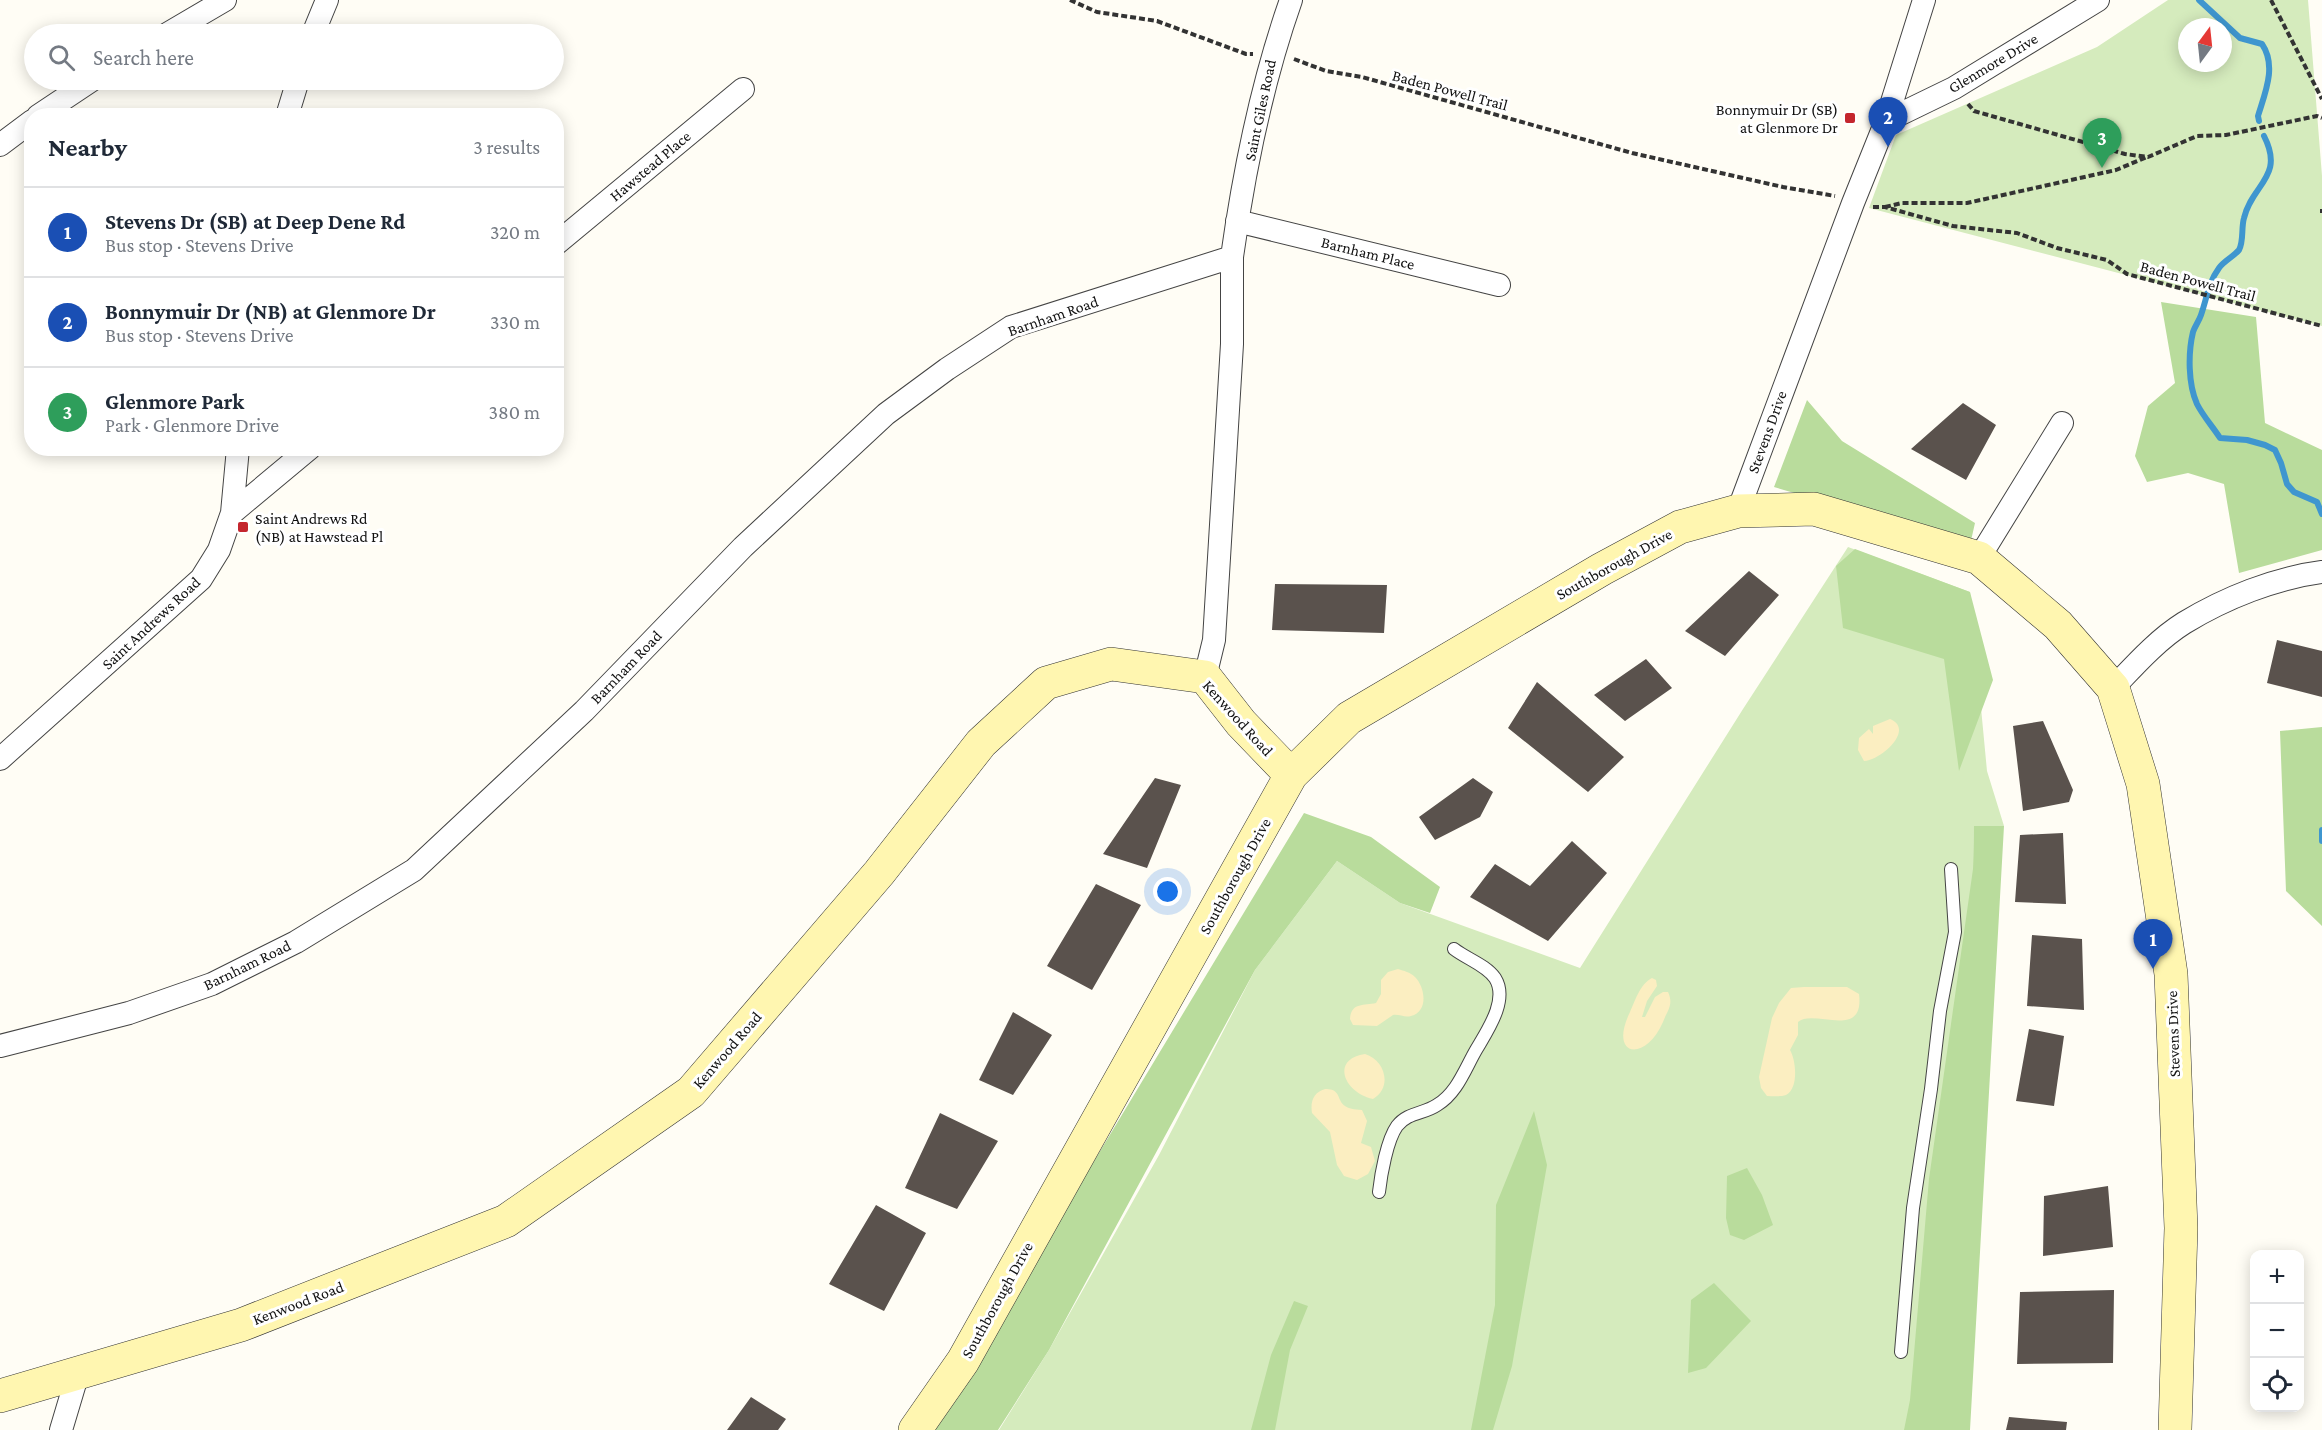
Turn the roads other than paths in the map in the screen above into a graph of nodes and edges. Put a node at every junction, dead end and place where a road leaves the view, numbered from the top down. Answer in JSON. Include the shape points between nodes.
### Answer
{"nodes":[{"id":1,"x":225,"y":0,"type":"edge"},
{"id":2,"x":327,"y":0,"type":"edge"},
{"id":3,"x":1291,"y":0,"type":"edge"},
{"id":4,"x":1924,"y":0,"type":"edge"},
{"id":5,"x":2098,"y":0,"type":"edge"},
{"id":6,"x":184,"y":24,"type":"edge"},
{"id":7,"x":317,"y":24,"type":"edge"},
{"id":8,"x":743,"y":89,"type":"dead end"},
{"id":9,"x":77,"y":90,"type":"edge"},
{"id":10,"x":295,"y":90,"type":"edge"},
{"id":11,"x":50,"y":108,"type":"edge"},
{"id":12,"x":289,"y":108,"type":"edge"},
{"id":13,"x":1886,"y":121,"type":"junction"},
{"id":14,"x":24,"y":127,"type":"edge"},
{"id":15,"x":0,"y":145,"type":"edge"},
{"id":16,"x":1237,"y":221,"type":"junction"},
{"id":17,"x":564,"y":237,"type":"edge"},
{"id":18,"x":1232,"y":257,"type":"junction"},
{"id":19,"x":1498,"y":285,"type":"dead end"},
{"id":20,"x":2062,"y":423,"type":"dead end"},
{"id":21,"x":237,"y":456,"type":"edge"},
{"id":22,"x":300,"y":456,"type":"edge"},
{"id":23,"x":1738,"y":511,"type":"junction"},
{"id":24,"x":232,"y":513,"type":"junction"},
{"id":25,"x":1979,"y":558,"type":"junction"},
{"id":26,"x":2322,"y":572,"type":"edge"},
{"id":27,"x":1205,"y":677,"type":"junction"},
{"id":28,"x":2113,"y":688,"type":"junction"},
{"id":29,"x":0,"y":759,"type":"edge"},
{"id":30,"x":1291,"y":775,"type":"junction"},
{"id":31,"x":1951,"y":869,"type":"dead end"},
{"id":32,"x":1454,"y":949,"type":"dead end"},
{"id":33,"x":0,"y":1046,"type":"edge"},
{"id":34,"x":1379,"y":1192,"type":"dead end"},
{"id":35,"x":1901,"y":1352,"type":"dead end"},
{"id":36,"x":78,"y":1373,"type":"junction"},
{"id":37,"x":0,"y":1396,"type":"edge"},
{"id":38,"x":61,"y":1430,"type":"edge"},
{"id":39,"x":915,"y":1430,"type":"edge"},
{"id":40,"x":2175,"y":1430,"type":"edge"}],
"edges":[{"from":1,"to":6,"type":"street"},
{"from":2,"to":7,"type":"street"},
{"from":3,"to":16,"type":"street","name":"Saint Giles Road","via":[[1271,55]]},
{"from":4,"to":13,"type":"street","name":"Stevens Drive"},
{"from":5,"to":13,"type":"street","name":"Glenmore Drive","via":[[1954,88]]},
{"from":8,"to":17,"type":"street","name":"Hawstead Place"},
{"from":9,"to":11,"type":"street"},
{"from":10,"to":12,"type":"street"},
{"from":13,"to":23,"type":"street","name":"Stevens Drive"},
{"from":14,"to":15,"type":"street"},
{"from":16,"to":18,"type":"street"},
{"from":16,"to":19,"type":"street","name":"Barnham Place"},
{"from":18,"to":27,"type":"street","via":[[1232,344],[1216,618]]},
{"from":18,"to":33,"type":"street","name":"Barnham Road","via":[[1011,327],[886,414],[743,547],[584,711],[414,870],[296,942],[212,984],[129,1013]]},
{"from":20,"to":25,"type":"street"},
{"from":21,"to":24,"type":"street","name":"Saint Andrews Road"},
{"from":22,"to":24,"type":"street"},
{"from":23,"to":25,"type":"street","name":"Stevens Drive","via":[[1814,509]]},
{"from":23,"to":30,"type":"street","name":"Southborough Drive","via":[[1680,527],[1379,700],[1349,718]]},
{"from":24,"to":29,"type":"street","name":"Saint Andrews Road","via":[[219,550],[201,579]]},
{"from":25,"to":28,"type":"street","name":"Stevens Drive","via":[[2058,625]]},
{"from":26,"to":28,"type":"street","via":[[2295,575],[2227,601],[2183,624]]},
{"from":27,"to":30,"type":"street","name":"Kenwood Road","via":[[1240,723]]},
{"from":27,"to":36,"type":"street","name":"Kenwood Road","via":[[1111,664],[1046,682],[981,743],[879,873],[691,1092],[506,1221],[241,1325]]},
{"from":28,"to":40,"type":"street","name":"Stevens Drive","via":[[2143,783],[2171,974],[2181,1228]]},
{"from":30,"to":39,"type":"street","name":"Southborough Drive","via":[[963,1361]]},
{"from":31,"to":35,"type":"lane","via":[[1955,932],[1913,1209]]},
{"from":32,"to":34,"type":"lane","via":[[1495,979],[1499,994],[1496,1010],[1453,1091],[1437,1106],[1410,1116],[1396,1127]]},
{"from":36,"to":37,"type":"street","name":"Kenwood Road"},
{"from":36,"to":38,"type":"street"}]}
